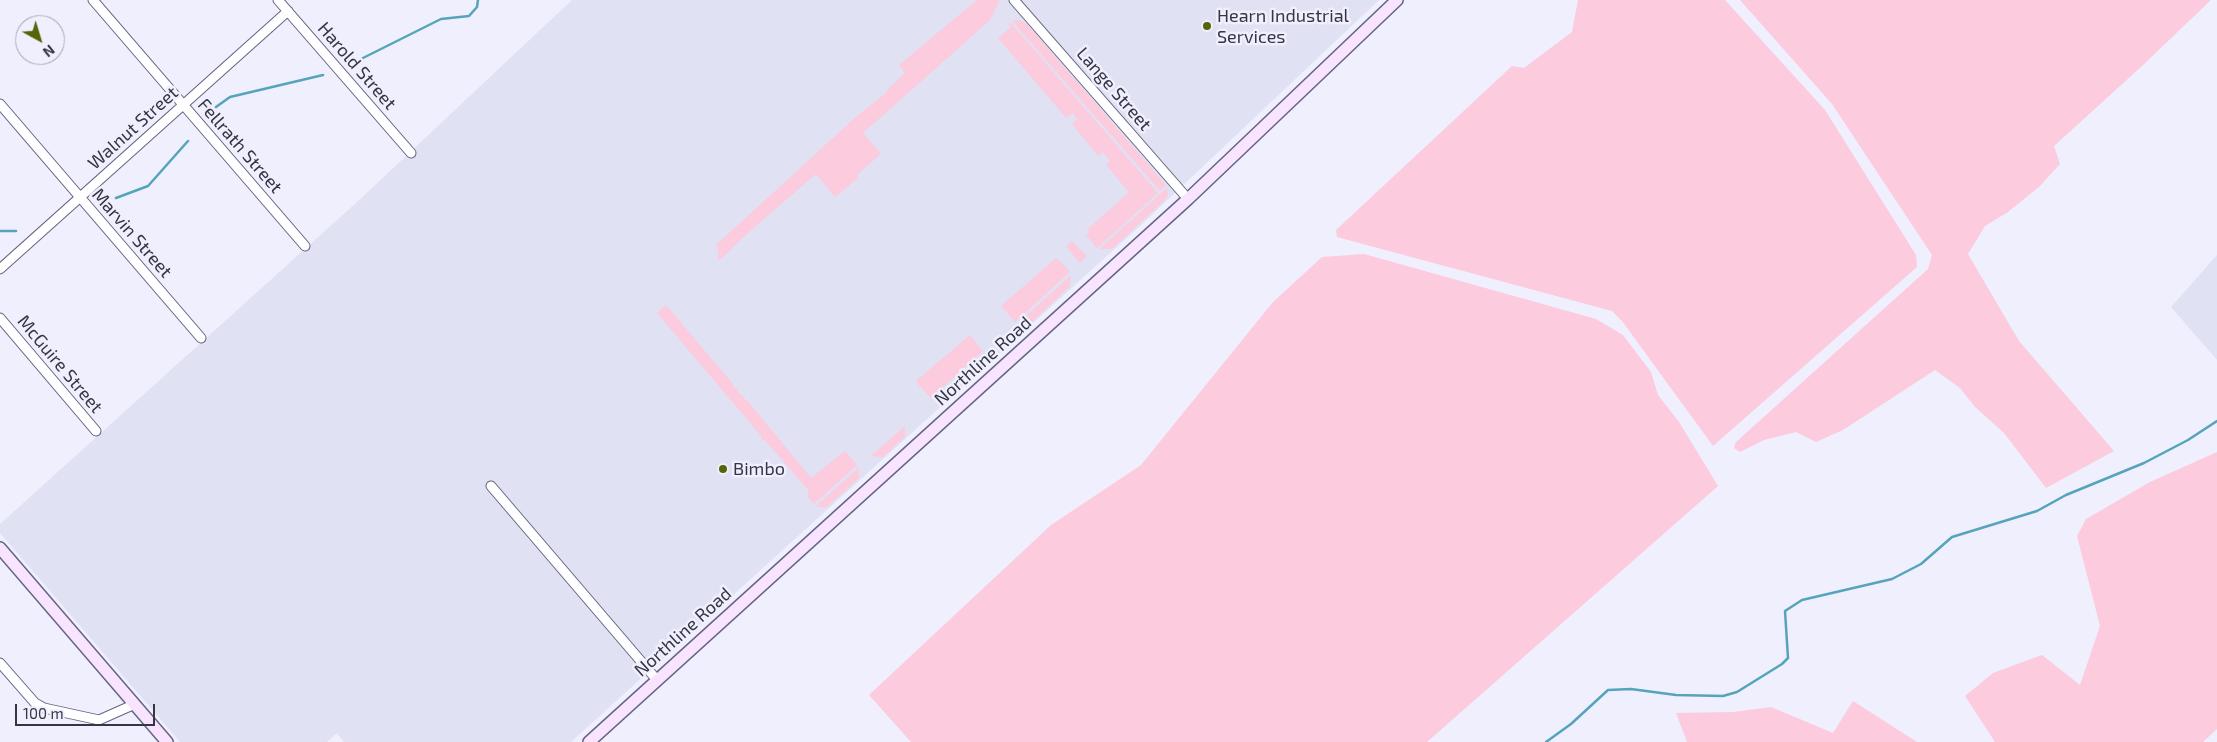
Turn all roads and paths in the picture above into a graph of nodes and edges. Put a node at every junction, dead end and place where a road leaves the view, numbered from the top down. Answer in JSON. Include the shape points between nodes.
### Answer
{"nodes":[{"id":1,"x":93,"y":0,"type":"edge"},
{"id":2,"x":278,"y":0,"type":"edge"},
{"id":3,"x":1014,"y":0,"type":"edge"},
{"id":4,"x":1396,"y":0,"type":"edge"},
{"id":5,"x":288,"y":12,"type":"junction"},
{"id":6,"x":0,"y":104,"type":"edge"},
{"id":7,"x":183,"y":105,"type":"junction"},
{"id":8,"x":410,"y":152,"type":"dead end"},
{"id":9,"x":80,"y":197,"type":"junction"},
{"id":10,"x":1188,"y":199,"type":"junction"},
{"id":11,"x":304,"y":246,"type":"dead end"},
{"id":12,"x":0,"y":269,"type":"edge"},
{"id":13,"x":0,"y":318,"type":"edge"},
{"id":14,"x":201,"y":338,"type":"dead end"},
{"id":15,"x":96,"y":431,"type":"dead end"},
{"id":16,"x":491,"y":486,"type":"dead end"},
{"id":17,"x":0,"y":548,"type":"edge"},
{"id":18,"x":0,"y":663,"type":"edge"},
{"id":19,"x":657,"y":680,"type":"junction"},
{"id":20,"x":134,"y":704,"type":"junction"},
{"id":21,"x":167,"y":742,"type":"edge"},
{"id":22,"x":589,"y":742,"type":"edge"}],
"edges":[{"from":1,"to":7,"type":"street","name":"Fellrath Street"},
{"from":2,"to":5,"type":"street","name":"Harold Street"},
{"from":3,"to":10,"type":"street","name":"Lange Street"},
{"from":4,"to":10,"type":"main road","name":"Northline Road"},
{"from":5,"to":7,"type":"street","name":"Walnut Street"},
{"from":5,"to":8,"type":"street","name":"Harold Street"},
{"from":6,"to":9,"type":"street","name":"Marvin Street"},
{"from":7,"to":9,"type":"street","name":"Walnut Street"},
{"from":7,"to":11,"type":"street","name":"Fellrath Street"},
{"from":9,"to":12,"type":"street","name":"Walnut Street"},
{"from":9,"to":14,"type":"street","name":"Marvin Street"},
{"from":10,"to":19,"type":"main road","name":"Northline Road"},
{"from":13,"to":15,"type":"street","name":"McGuire Street"},
{"from":16,"to":19,"type":"street"},
{"from":17,"to":20,"type":"main road"},
{"from":18,"to":20,"type":"street","via":[[35,703],[44,708],[99,720]]},
{"from":19,"to":22,"type":"main road","name":"Northline Road"},
{"from":20,"to":21,"type":"main road"}]}
